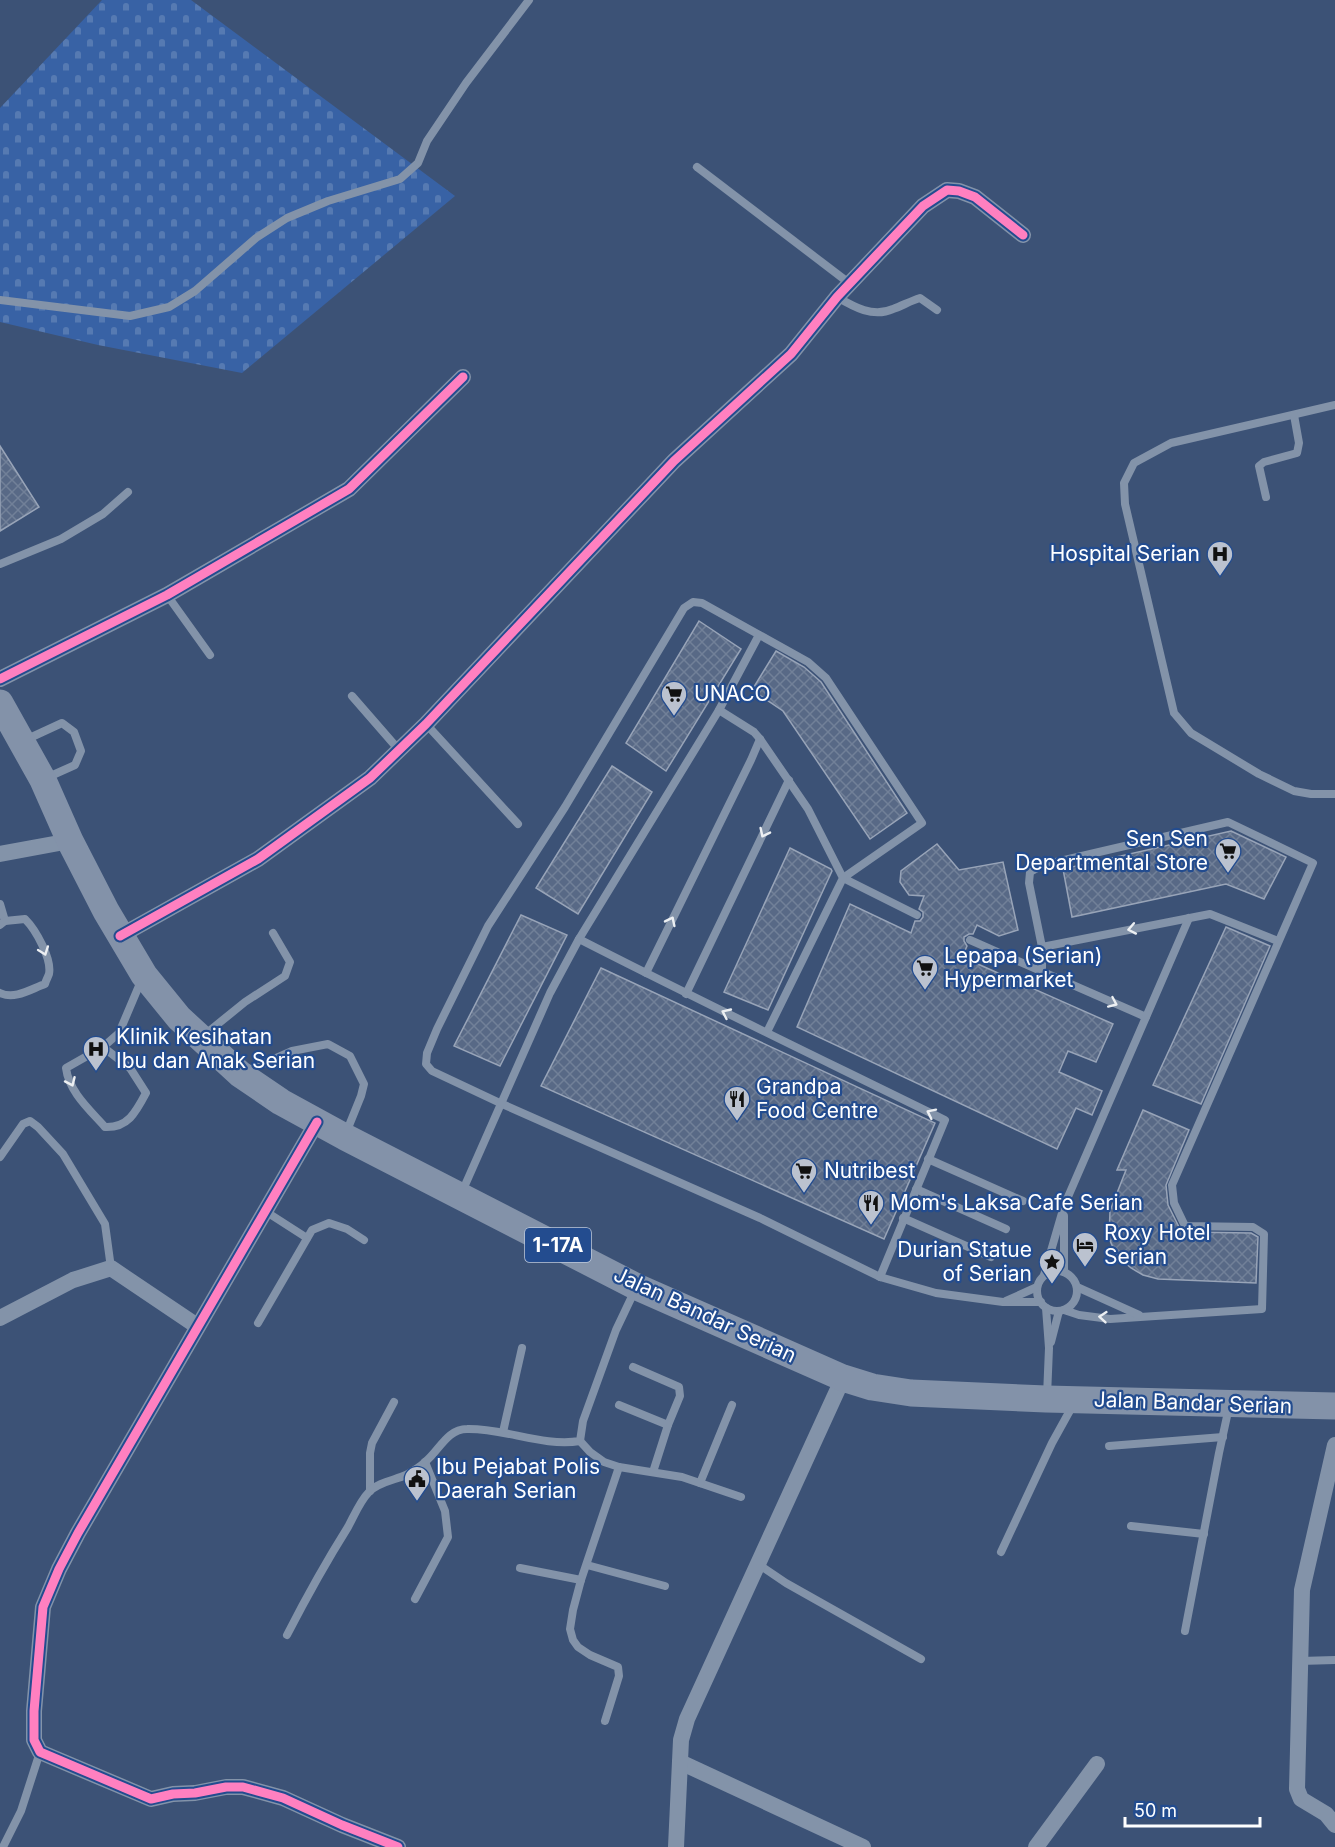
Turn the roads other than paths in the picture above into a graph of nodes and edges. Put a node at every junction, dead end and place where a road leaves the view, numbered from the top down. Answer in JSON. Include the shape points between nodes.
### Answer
{"nodes":[{"id":1,"x":529,"y":0,"type":"edge"},
{"id":2,"x":697,"y":166,"type":"dead end"},
{"id":3,"x":1023,"y":235,"type":"dead end"},
{"id":4,"x":849,"y":283,"type":"junction"},
{"id":5,"x":837,"y":297,"type":"junction"},
{"id":6,"x":0,"y":300,"type":"edge"},
{"id":7,"x":937,"y":310,"type":"dead end"},
{"id":8,"x":463,"y":377,"type":"dead end"},
{"id":9,"x":1335,"y":405,"type":"edge"},
{"id":10,"x":1294,"y":414,"type":"junction"},
{"id":11,"x":128,"y":492,"type":"dead end"},
{"id":12,"x":1266,"y":497,"type":"dead end"},
{"id":13,"x":0,"y":564,"type":"edge"},
{"id":14,"x":168,"y":596,"type":"junction"},
{"id":15,"x":759,"y":635,"type":"junction"},
{"id":16,"x":210,"y":655,"type":"dead end"},
{"id":17,"x":0,"y":679,"type":"edge"},
{"id":18,"x":352,"y":696,"type":"dead end"},
{"id":19,"x":0,"y":703,"type":"edge"},
{"id":20,"x":719,"y":710,"type":"junction"},
{"id":21,"x":426,"y":724,"type":"junction"},
{"id":22,"x":760,"y":739,"type":"junction"},
{"id":23,"x":21,"y":741,"type":"junction"},
{"id":24,"x":399,"y":750,"type":"junction"},
{"id":25,"x":43,"y":780,"type":"junction"},
{"id":26,"x":789,"y":780,"type":"junction"},
{"id":27,"x":1335,"y":794,"type":"edge"},
{"id":28,"x":518,"y":824,"type":"dead end"},
{"id":29,"x":70,"y":841,"type":"junction"},
{"id":30,"x":2,"y":852,"type":"edge"},
{"id":31,"x":843,"y":878,"type":"junction"},
{"id":32,"x":0,"y":904,"type":"edge"},
{"id":33,"x":917,"y":915,"type":"dead end"},
{"id":34,"x":1190,"y":918,"type":"junction"},
{"id":35,"x":2,"y":923,"type":"edge"},
{"id":36,"x":273,"y":933,"type":"dead end"},
{"id":37,"x":120,"y":936,"type":"junction"},
{"id":38,"x":579,"y":939,"type":"junction"},
{"id":39,"x":970,"y":940,"type":"dead end"},
{"id":40,"x":1278,"y":941,"type":"junction"},
{"id":41,"x":1042,"y":947,"type":"junction"},
{"id":42,"x":1042,"y":971,"type":"junction"},
{"id":43,"x":645,"y":973,"type":"junction"},
{"id":44,"x":144,"y":975,"type":"junction"},
{"id":45,"x":0,"y":993,"type":"edge"},
{"id":46,"x":686,"y":994,"type":"junction"},
{"id":47,"x":1146,"y":1017,"type":"junction"},
{"id":48,"x":767,"y":1032,"type":"junction"},
{"id":49,"x":200,"y":1039,"type":"junction"},
{"id":50,"x":103,"y":1047,"type":"junction"},
{"id":51,"x":240,"y":1074,"type":"junction"},
{"id":52,"x":500,"y":1103,"type":"junction"},
{"id":53,"x":317,"y":1122,"type":"junction"},
{"id":54,"x":345,"y":1137,"type":"junction"},
{"id":55,"x":0,"y":1156,"type":"edge"},
{"id":56,"x":928,"y":1159,"type":"junction"},
{"id":57,"x":916,"y":1189,"type":"junction"},
{"id":58,"x":460,"y":1195,"type":"junction"},
{"id":59,"x":1023,"y":1201,"type":"dead end"},
{"id":60,"x":1064,"y":1206,"type":"junction"},
{"id":61,"x":265,"y":1211,"type":"junction"},
{"id":62,"x":903,"y":1218,"type":"junction"},
{"id":63,"x":1006,"y":1229,"type":"dead end"},
{"id":64,"x":307,"y":1238,"type":"junction"},
{"id":65,"x":364,"y":1240,"type":"dead end"},
{"id":66,"x":991,"y":1257,"type":"dead end"},
{"id":67,"x":111,"y":1268,"type":"junction"},
{"id":68,"x":1064,"y":1271,"type":"junction"},
{"id":69,"x":1044,"y":1275,"type":"junction"},
{"id":70,"x":880,"y":1276,"type":"junction"},
{"id":71,"x":637,"y":1287,"type":"junction"},
{"id":72,"x":1037,"y":1287,"type":"junction"},
{"id":73,"x":1077,"y":1287,"type":"junction"},
{"id":74,"x":1003,"y":1302,"type":"junction"},
{"id":75,"x":1043,"y":1305,"type":"junction"},
{"id":76,"x":1062,"y":1310,"type":"junction"},
{"id":77,"x":1142,"y":1317,"type":"junction"},
{"id":78,"x":0,"y":1318,"type":"edge"},
{"id":79,"x":258,"y":1323,"type":"dead end"},
{"id":80,"x":197,"y":1326,"type":"junction"},
{"id":81,"x":522,"y":1348,"type":"dead end"},
{"id":82,"x":1049,"y":1348,"type":"junction"},
{"id":83,"x":633,"y":1367,"type":"dead end"},
{"id":84,"x":843,"y":1378,"type":"junction"},
{"id":85,"x":1046,"y":1399,"type":"junction"},
{"id":86,"x":1076,"y":1399,"type":"junction"},
{"id":87,"x":394,"y":1402,"type":"dead end"},
{"id":88,"x":1230,"y":1404,"type":"junction"},
{"id":89,"x":619,"y":1405,"type":"dead end"},
{"id":90,"x":732,"y":1406,"type":"dead end"},
{"id":91,"x":1335,"y":1406,"type":"edge"},
{"id":92,"x":668,"y":1425,"type":"junction"},
{"id":93,"x":503,"y":1432,"type":"junction"},
{"id":94,"x":1223,"y":1437,"type":"junction"},
{"id":95,"x":580,"y":1441,"type":"junction"},
{"id":96,"x":1335,"y":1445,"type":"edge"},
{"id":97,"x":1109,"y":1446,"type":"dead end"},
{"id":98,"x":425,"y":1462,"type":"junction"},
{"id":99,"x":619,"y":1467,"type":"junction"},
{"id":100,"x":653,"y":1472,"type":"junction"},
{"id":101,"x":700,"y":1483,"type":"junction"},
{"id":102,"x":370,"y":1491,"type":"junction"},
{"id":103,"x":741,"y":1497,"type":"dead end"},
{"id":104,"x":1131,"y":1526,"type":"dead end"},
{"id":105,"x":1204,"y":1534,"type":"junction"},
{"id":106,"x":1001,"y":1552,"type":"dead end"},
{"id":107,"x":758,"y":1564,"type":"junction"},
{"id":108,"x":587,"y":1566,"type":"junction"},
{"id":109,"x":520,"y":1568,"type":"dead end"},
{"id":110,"x":581,"y":1580,"type":"junction"},
{"id":111,"x":665,"y":1586,"type":"dead end"},
{"id":112,"x":415,"y":1599,"type":"dead end"},
{"id":113,"x":1185,"y":1631,"type":"dead end"},
{"id":114,"x":287,"y":1635,"type":"dead end"},
{"id":115,"x":921,"y":1659,"type":"dead end"},
{"id":116,"x":1335,"y":1660,"type":"edge"},
{"id":117,"x":1300,"y":1661,"type":"junction"},
{"id":118,"x":605,"y":1721,"type":"dead end"},
{"id":119,"x":40,"y":1752,"type":"junction"},
{"id":120,"x":680,"y":1762,"type":"junction"},
{"id":121,"x":1097,"y":1764,"type":"dead end"},
{"id":122,"x":1335,"y":1825,"type":"edge"},
{"id":123,"x":1039,"y":1846,"type":"edge"},
{"id":124,"x":3,"y":1847,"type":"edge"},
{"id":125,"x":398,"y":1847,"type":"edge"},
{"id":126,"x":676,"y":1847,"type":"edge"},
{"id":127,"x":863,"y":1847,"type":"edge"}],
"edges":[{"from":1,"to":6,"type":"lane","via":[[466,83],[427,141],[418,163],[400,179],[286,218],[256,238],[195,291],[169,307],[130,316]]},
{"from":2,"to":4,"type":"lane"},
{"from":3,"to":4,"type":"street","via":[[975,197],[947,190],[923,206]]},
{"from":4,"to":5,"type":"street"},
{"from":5,"to":7,"type":"lane","via":[[857,309],[878,312],[920,298]]},
{"from":5,"to":21,"type":"street","via":[[791,354],[675,461]]},
{"from":8,"to":14,"type":"street","via":[[349,489]]},
{"from":9,"to":10,"type":"lane"},
{"from":10,"to":12,"type":"lane","via":[[1297,453],[1259,466]]},
{"from":10,"to":27,"type":"lane","via":[[1171,443],[1134,463],[1124,483],[1125,504],[1174,713],[1191,733],[1259,774],[1294,790]]},
{"from":11,"to":13,"type":"lane","via":[[103,514],[61,539]]},
{"from":14,"to":16,"type":"lane"},
{"from":14,"to":17,"type":"street"},
{"from":15,"to":20,"type":"lane"},
{"from":15,"to":31,"type":"lane","via":[[808,662],[826,678],[922,823]]},
{"from":15,"to":52,"type":"lane","via":[[702,603],[693,602],[684,608],[565,807],[488,926],[437,1029],[426,1064],[432,1071]]},
{"from":18,"to":24,"type":"lane"},
{"from":19,"to":23,"type":"main road","name":"Jalan Bandar Serian","number":"1-17A"},
{"from":20,"to":22,"type":"lane"},
{"from":20,"to":38,"type":"lane"},
{"from":21,"to":24,"type":"street"},
{"from":21,"to":28,"type":"lane"},
{"from":22,"to":26,"type":"lane"},
{"from":43,"to":22,"type":"lane","one_way":true},
{"from":23,"to":25,"type":"main road","name":"Jalan Bandar Serian","number":"1-17A"},
{"from":23,"to":25,"type":"lane","via":[[62,723],[74,732],[81,751],[75,765]]},
{"from":24,"to":37,"type":"street","via":[[370,778],[258,859]]},
{"from":25,"to":29,"type":"main road","name":"Jalan Bandar Serian","number":"1-17A"},
{"from":26,"to":31,"type":"lane"},
{"from":26,"to":46,"type":"lane","one_way":true},
{"from":29,"to":30,"type":"street"},
{"from":29,"to":37,"type":"main road","name":"Jalan Bandar Serian","number":"1-17A"},
{"from":31,"to":33,"type":"lane"},
{"from":31,"to":48,"type":"lane"},
{"from":32,"to":35,"type":"lane"},
{"from":34,"to":40,"type":"lane","via":[[1210,914]]},
{"from":34,"to":41,"type":"lane","one_way":true},
{"from":34,"to":47,"type":"lane"},
{"from":35,"to":45,"type":"lane","one_way":true,"via":[[25,919],[30,924],[45,950],[50,973],[45,984],[16,995]]},
{"from":36,"to":49,"type":"lane","via":[[290,962],[285,976]]},
{"from":37,"to":44,"type":"main road","name":"Jalan Bandar Serian","number":"1-17A"},
{"from":38,"to":43,"type":"lane"},
{"from":38,"to":52,"type":"lane"},
{"from":39,"to":42,"type":"lane"},
{"from":40,"to":41,"type":"lane","via":[[1312,863],[1228,822],[1043,865],[1030,872]]},
{"from":40,"to":77,"type":"lane","via":[[1172,1185],[1174,1203],[1185,1226],[1252,1227],[1264,1234],[1262,1309]]},
{"from":41,"to":42,"type":"lane"},
{"from":42,"to":47,"type":"lane","one_way":true},
{"from":43,"to":46,"type":"lane"},
{"from":44,"to":49,"type":"main road","name":"Jalan Bandar Serian","number":"1-17A"},
{"from":44,"to":50,"type":"lane","via":[[119,1032]]},
{"from":48,"to":46,"type":"lane","one_way":true},
{"from":47,"to":60,"type":"lane"},
{"from":56,"to":48,"type":"lane","one_way":true,"via":[[945,1120]]},
{"from":49,"to":51,"type":"main road","name":"Jalan Bandar Serian","number":"1-17A"},
{"from":50,"to":50,"type":"lane","one_way":true,"via":[[66,1068],[67,1080],[105,1127],[116,1128],[135,1114],[146,1093],[130,1068]]},
{"from":51,"to":53,"type":"main road","name":"Jalan Bandar Serian","number":"1-17A"},
{"from":51,"to":54,"type":"lane","via":[[292,1051],[328,1044],[350,1056],[364,1084]]},
{"from":52,"to":58,"type":"lane"},
{"from":52,"to":70,"type":"lane","via":[[760,1218]]},
{"from":53,"to":54,"type":"main road","name":"Jalan Bandar Serian","number":"1-17A"},
{"from":53,"to":61,"type":"street"},
{"from":54,"to":58,"type":"main road","name":"Jalan Bandar Serian","number":"1-17A"},
{"from":55,"to":67,"type":"lane","via":[[23,1124],[30,1121],[38,1127],[63,1154],[105,1224]]},
{"from":56,"to":57,"type":"lane"},
{"from":56,"to":59,"type":"lane"},
{"from":57,"to":62,"type":"lane"},
{"from":57,"to":63,"type":"lane"},
{"from":58,"to":71,"type":"main road","name":"Jalan Bandar Serian","number":"1-17A"},
{"from":60,"to":68,"type":"lane"},
{"from":60,"to":69,"type":"lane"},
{"from":61,"to":64,"type":"lane"},
{"from":61,"to":80,"type":"street"},
{"from":62,"to":66,"type":"lane"},
{"from":62,"to":70,"type":"lane"},
{"from":64,"to":65,"type":"lane","via":[[312,1230],[329,1223]]},
{"from":64,"to":79,"type":"lane"},
{"from":67,"to":78,"type":"street","via":[[73,1280]]},
{"from":67,"to":80,"type":"street"},
{"from":68,"to":69,"type":"lane","via":[[1053,1270]]},
{"from":68,"to":73,"type":"lane"},
{"from":69,"to":72,"type":"lane"},
{"from":70,"to":74,"type":"lane","via":[[936,1293]]},
{"from":71,"to":84,"type":"main road","name":"Jalan Bandar Serian","number":"1-17A"},
{"from":71,"to":95,"type":"lane","via":[[612,1340],[583,1421]]},
{"from":72,"to":74,"type":"lane"},
{"from":72,"to":75,"type":"lane","via":[[1037,1298]]},
{"from":73,"to":76,"type":"lane","via":[[1075,1301]]},
{"from":73,"to":77,"type":"lane"},
{"from":74,"to":75,"type":"lane"},
{"from":75,"to":76,"type":"lane","via":[[1050,1310]]},
{"from":75,"to":82,"type":"lane"},
{"from":77,"to":76,"type":"lane","one_way":true,"via":[[1110,1319]]},
{"from":76,"to":82,"type":"lane"},
{"from":80,"to":119,"type":"street","via":[[78,1533],[43,1607],[34,1712],[34,1740]]},
{"from":81,"to":93,"type":"lane"},
{"from":82,"to":85,"type":"lane"},
{"from":83,"to":92,"type":"lane","via":[[679,1387],[680,1396]]},
{"from":84,"to":85,"type":"main road","name":"Jalan Bandar Serian","number":"1-17A","via":[[912,1393]]},
{"from":84,"to":107,"type":"street"},
{"from":85,"to":86,"type":"main road","name":"Jalan Bandar Serian","number":"1-17A"},
{"from":86,"to":88,"type":"main road","name":"Jalan Bandar Serian","number":"1-17A"},
{"from":86,"to":106,"type":"lane"},
{"from":87,"to":102,"type":"lane","via":[[372,1443]]},
{"from":88,"to":91,"type":"main road","name":"Jalan Bandar Serian","number":"1-17A"},
{"from":88,"to":94,"type":"lane"},
{"from":89,"to":92,"type":"lane"},
{"from":90,"to":101,"type":"lane"},
{"from":92,"to":100,"type":"lane"},
{"from":93,"to":95,"type":"lane","via":[[541,1441]]},
{"from":93,"to":98,"type":"lane","via":[[465,1428],[457,1431]]},
{"from":94,"to":97,"type":"lane"},
{"from":94,"to":105,"type":"lane"},
{"from":95,"to":99,"type":"lane","via":[[604,1462]]},
{"from":96,"to":117,"type":"street","via":[[1302,1590]]},
{"from":98,"to":102,"type":"lane"},
{"from":98,"to":112,"type":"lane","via":[[445,1511],[448,1538]]},
{"from":99,"to":100,"type":"lane"},
{"from":99,"to":108,"type":"lane"},
{"from":100,"to":101,"type":"lane"},
{"from":101,"to":103,"type":"lane"},
{"from":102,"to":114,"type":"lane"},
{"from":104,"to":105,"type":"lane"},
{"from":105,"to":113,"type":"lane"},
{"from":107,"to":115,"type":"lane"},
{"from":107,"to":120,"type":"street","via":[[687,1719]]},
{"from":108,"to":110,"type":"lane"},
{"from":108,"to":111,"type":"lane"},
{"from":109,"to":110,"type":"lane"},
{"from":110,"to":118,"type":"lane","via":[[570,1629],[573,1640],[590,1655],[618,1667],[619,1676]]},
{"from":116,"to":117,"type":"lane"},
{"from":117,"to":122,"type":"street","via":[[1298,1794]]},
{"from":119,"to":124,"type":"lane","via":[[21,1811]]},
{"from":119,"to":125,"type":"street","via":[[151,1799],[243,1787],[284,1798]]},
{"from":120,"to":126,"type":"street"},
{"from":120,"to":127,"type":"street"},
{"from":121,"to":123,"type":"street"}]}
